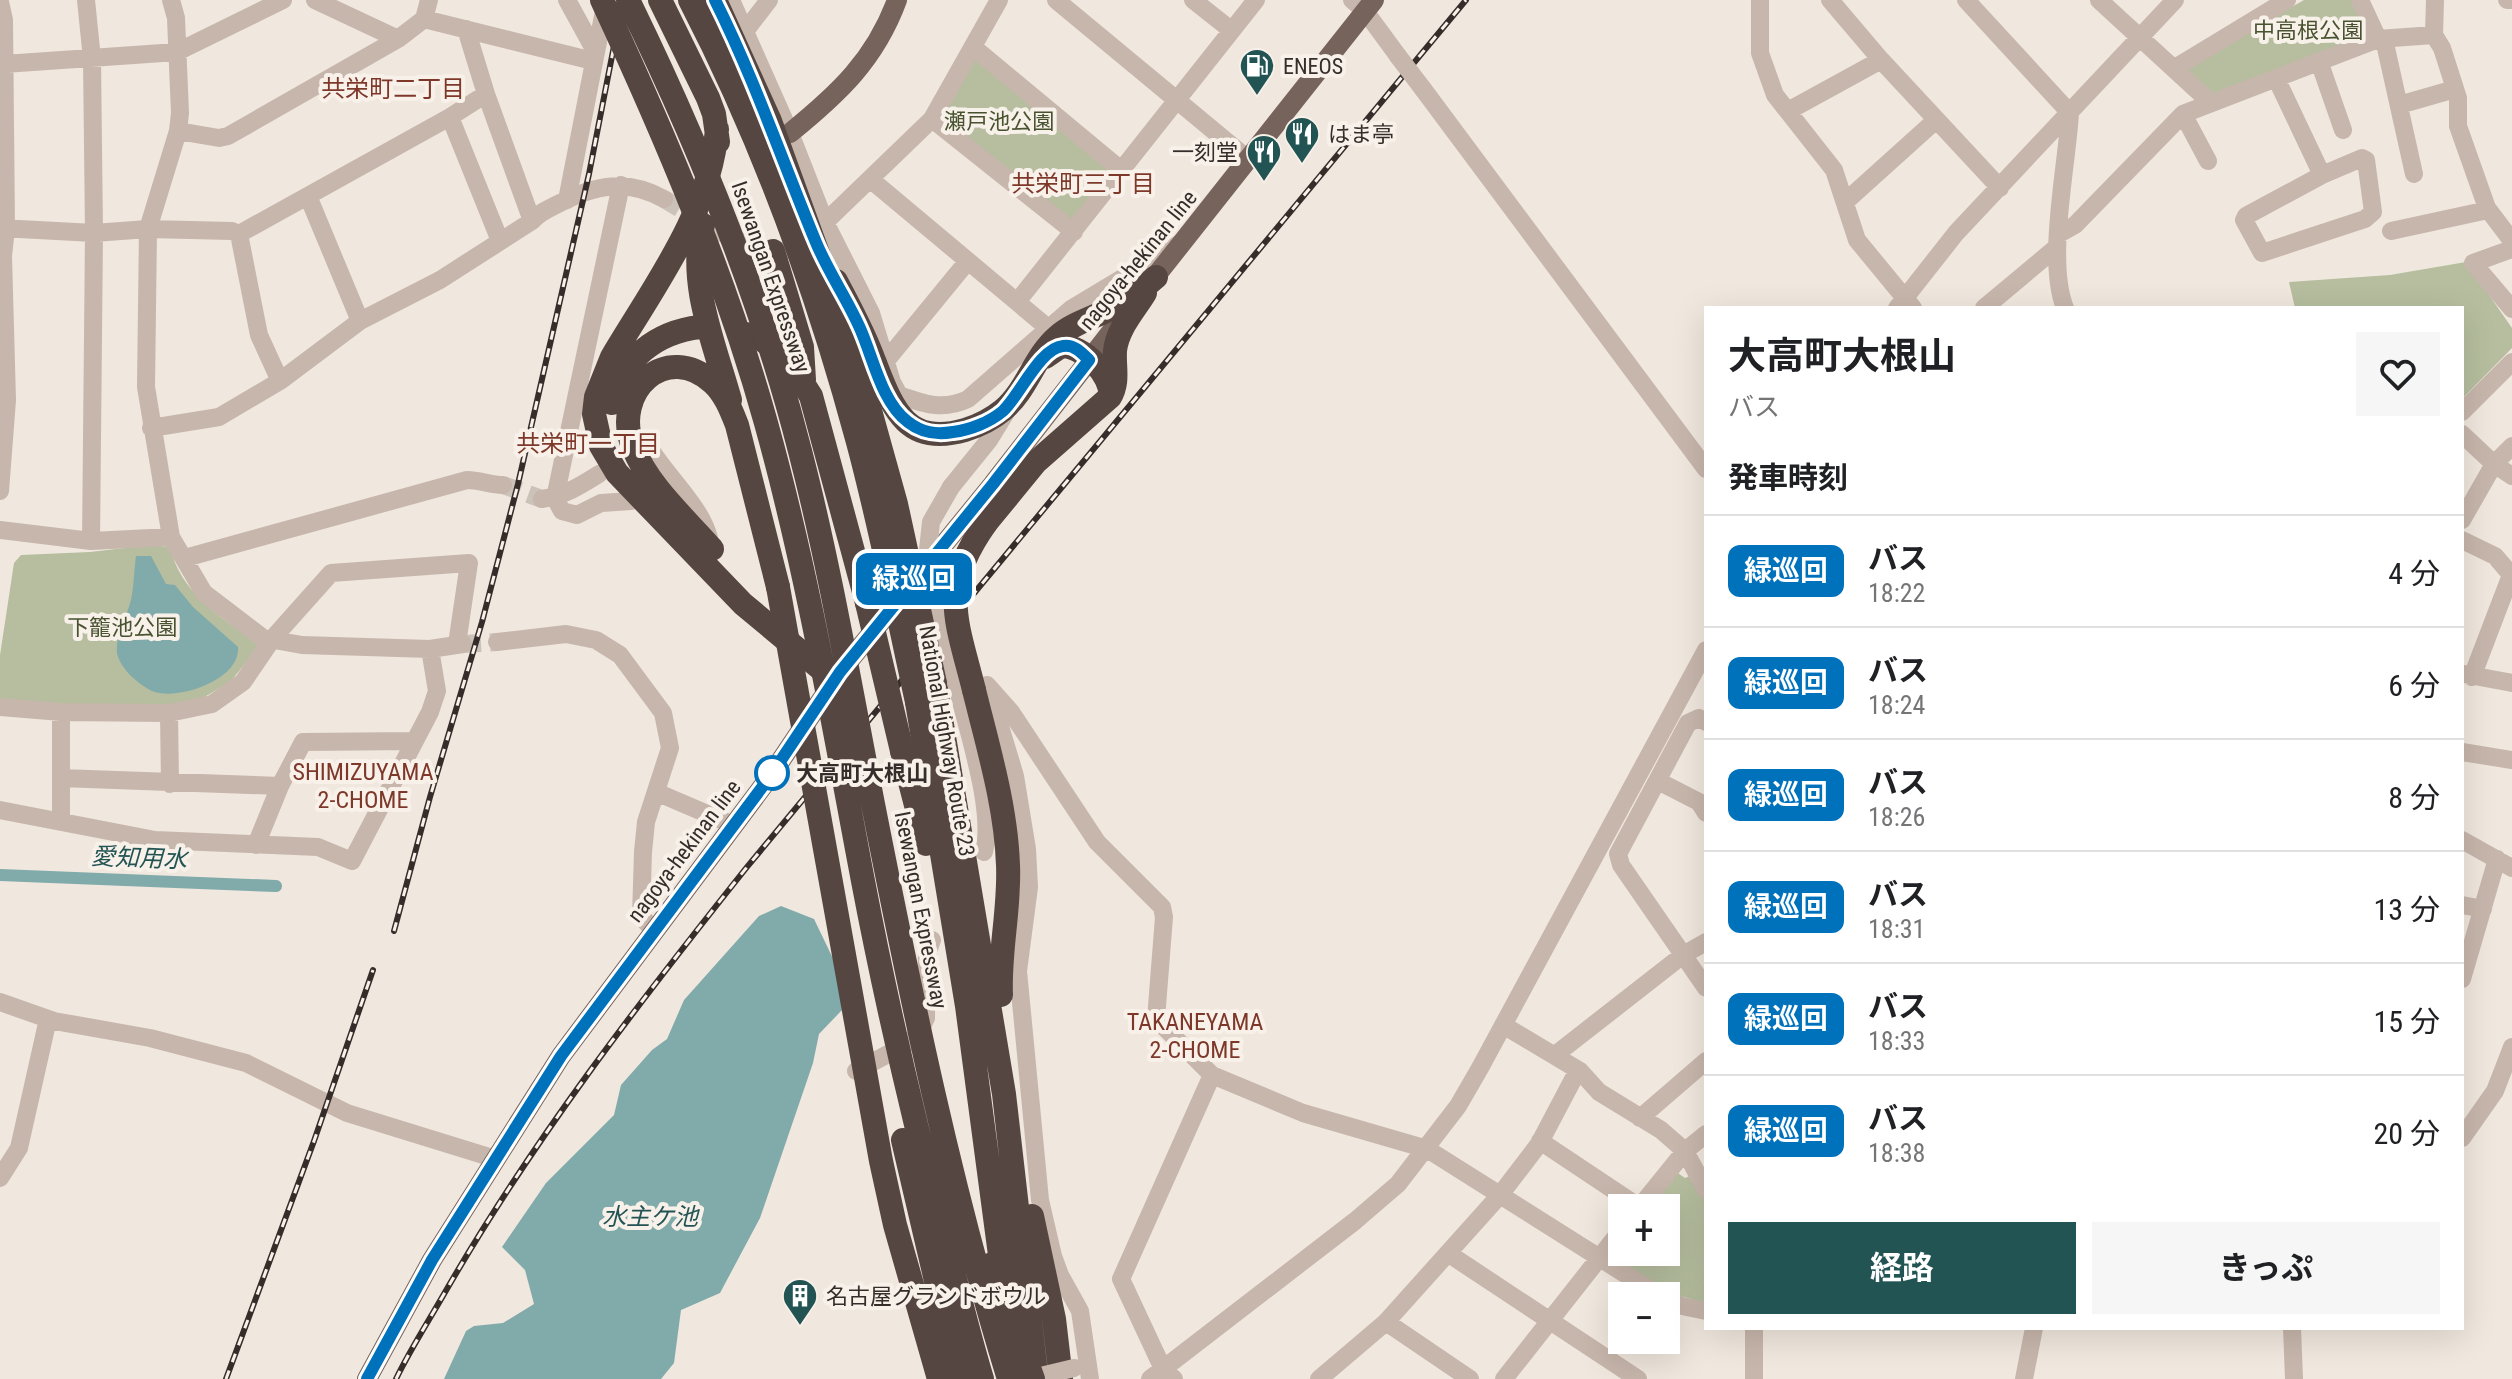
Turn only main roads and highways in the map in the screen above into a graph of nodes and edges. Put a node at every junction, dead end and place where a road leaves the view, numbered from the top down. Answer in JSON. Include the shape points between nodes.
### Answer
{"nodes":[{"id":1,"x":604,"y":0,"type":"edge"},
{"id":2,"x":628,"y":0,"type":"edge"},
{"id":3,"x":690,"y":0,"type":"edge"},
{"id":4,"x":715,"y":0,"type":"edge"},
{"id":5,"x":897,"y":0,"type":"edge"},
{"id":6,"x":1364,"y":4,"type":"edge"},
{"id":7,"x":663,"y":7,"type":"edge"},
{"id":8,"x":717,"y":129,"type":"junction"},
{"id":9,"x":790,"y":133,"type":"road end"},
{"id":10,"x":820,"y":233,"type":"junction"},
{"id":11,"x":773,"y":251,"type":"road end"},
{"id":12,"x":1156,"y":277,"type":"junction"},
{"id":13,"x":700,"y":327,"type":"dead end"},
{"id":14,"x":746,"y":334,"type":"dead end"},
{"id":15,"x":1089,"y":360,"type":"junction"},
{"id":16,"x":1035,"y":368,"type":"junction"},
{"id":17,"x":804,"y":383,"type":"junction"},
{"id":18,"x":1110,"y":397,"type":"junction"},
{"id":19,"x":737,"y":425,"type":"junction"},
{"id":20,"x":738,"y":582,"type":"junction"},
{"id":21,"x":818,"y":643,"type":"junction"},
{"id":22,"x":837,"y":676,"type":"junction"},
{"id":23,"x":955,"y":686,"type":"junction"},
{"id":24,"x":873,"y":805,"type":"junction"},
{"id":25,"x":1006,"y":833,"type":"junction"},
{"id":26,"x":1027,"y":849,"type":"road end"},
{"id":27,"x":967,"y":1006,"type":"junction"},
{"id":28,"x":1004,"y":1094,"type":"junction"},
{"id":29,"x":1078,"y":1373,"type":"edge"},
{"id":30,"x":367,"y":1379,"type":"edge"},
{"id":31,"x":936,"y":1379,"type":"edge"},
{"id":32,"x":959,"y":1379,"type":"edge"},
{"id":33,"x":979,"y":1379,"type":"edge"},
{"id":34,"x":1009,"y":1379,"type":"edge"},
{"id":35,"x":1017,"y":1379,"type":"edge"},
{"id":36,"x":1033,"y":1379,"type":"edge"}],
"edges":[{"from":1,"to":21,"type":"highway","bridge":true,"via":[[679,171],[740,336],[782,483]]},
{"from":2,"to":24,"type":"highway","name":"Isewangan Expressway","bridge":true,"via":[[722,212],[778,372],[823,547]]},
{"from":3,"to":27,"type":"highway","name":"National Highway Route 23","bridge":true,"via":[[797,249],[858,443],[917,702]]},
{"from":4,"to":10,"type":"highway","name":"National Highway Route 23","bridge":true},
{"from":5,"to":9,"type":"main road","via":[[867,60],[834,97]]},
{"from":6,"to":12,"type":"main road","name":"nagoya-hekinan line"},
{"from":7,"to":8,"type":"highway"},
{"from":8,"to":19,"type":"highway","via":[[718,163],[698,258],[705,308]]},
{"from":8,"to":22,"type":"highway","via":[[712,165],[686,232],[612,357],[596,397],[596,430],[617,473],[743,604]]},
{"from":10,"to":16,"type":"highway","bridge":true,"via":[[890,402],[917,428],[942,434],[971,428],[1001,412]]},
{"from":10,"to":23,"type":"highway","name":"National Highway Route 23","bridge":true},
{"from":11,"to":17,"type":"highway","via":[[802,347]]},
{"from":12,"to":15,"type":"main road","name":"nagoya-hekinan line"},
{"from":12,"to":16,"type":"highway","via":[[1116,307],[1066,330],[1046,348]]},
{"from":12,"to":18,"type":"highway","via":[[1120,331]]},
{"from":13,"to":20,"type":"highway","via":[[669,333],[633,359],[614,393],[611,421],[617,448],[636,479]]},
{"from":14,"to":17,"type":"highway","via":[[786,357]]},
{"from":15,"to":16,"type":"highway","via":[[1072,347],[1061,346]]},
{"from":15,"to":18,"type":"highway","via":[[1107,377]]},
{"from":15,"to":22,"type":"main road","name":"nagoya-hekinan line"},
{"from":17,"to":27,"type":"highway","bridge":true,"via":[[818,416],[867,603]]},
{"from":18,"to":23,"type":"highway","bridge":true,"via":[[1036,462],[963,558],[955,590]]},
{"from":19,"to":20,"type":"highway","via":[[722,393],[691,370],[654,374],[629,403],[628,431],[638,459]]},
{"from":19,"to":31,"type":"highway","bridge":true,"via":[[778,587],[881,1161]]},
{"from":20,"to":22,"type":"highway"},
{"from":21,"to":32,"type":"highway","bridge":true,"via":[[836,781],[890,1078]]},
{"from":21,"to":33,"type":"highway","bridge":true,"via":[[894,1030]]},
{"from":22,"to":30,"type":"main road","name":"nagoya-hekinan line","via":[[769,778],[561,1056],[432,1260]]},
{"from":23,"to":25,"type":"highway","via":[[997,784]]},
{"from":23,"to":28,"type":"highway","name":"National Highway Route 23"},
{"from":24,"to":34,"type":"highway","name":"Isewangan Expressway","bridge":true,"via":[[924,1052]]},
{"from":24,"to":36,"type":"highway","bridge":true,"via":[[957,1154]]},
{"from":25,"to":26,"type":"highway"},
{"from":25,"to":28,"type":"highway","via":[[1000,963],[1007,1045]]},
{"from":27,"to":35,"type":"highway","name":"National Highway Route 23"},
{"from":28,"to":29,"type":"highway","via":[[1054,1319]]},
{"from":28,"to":36,"type":"highway","name":"National Highway Route 23"}]}
